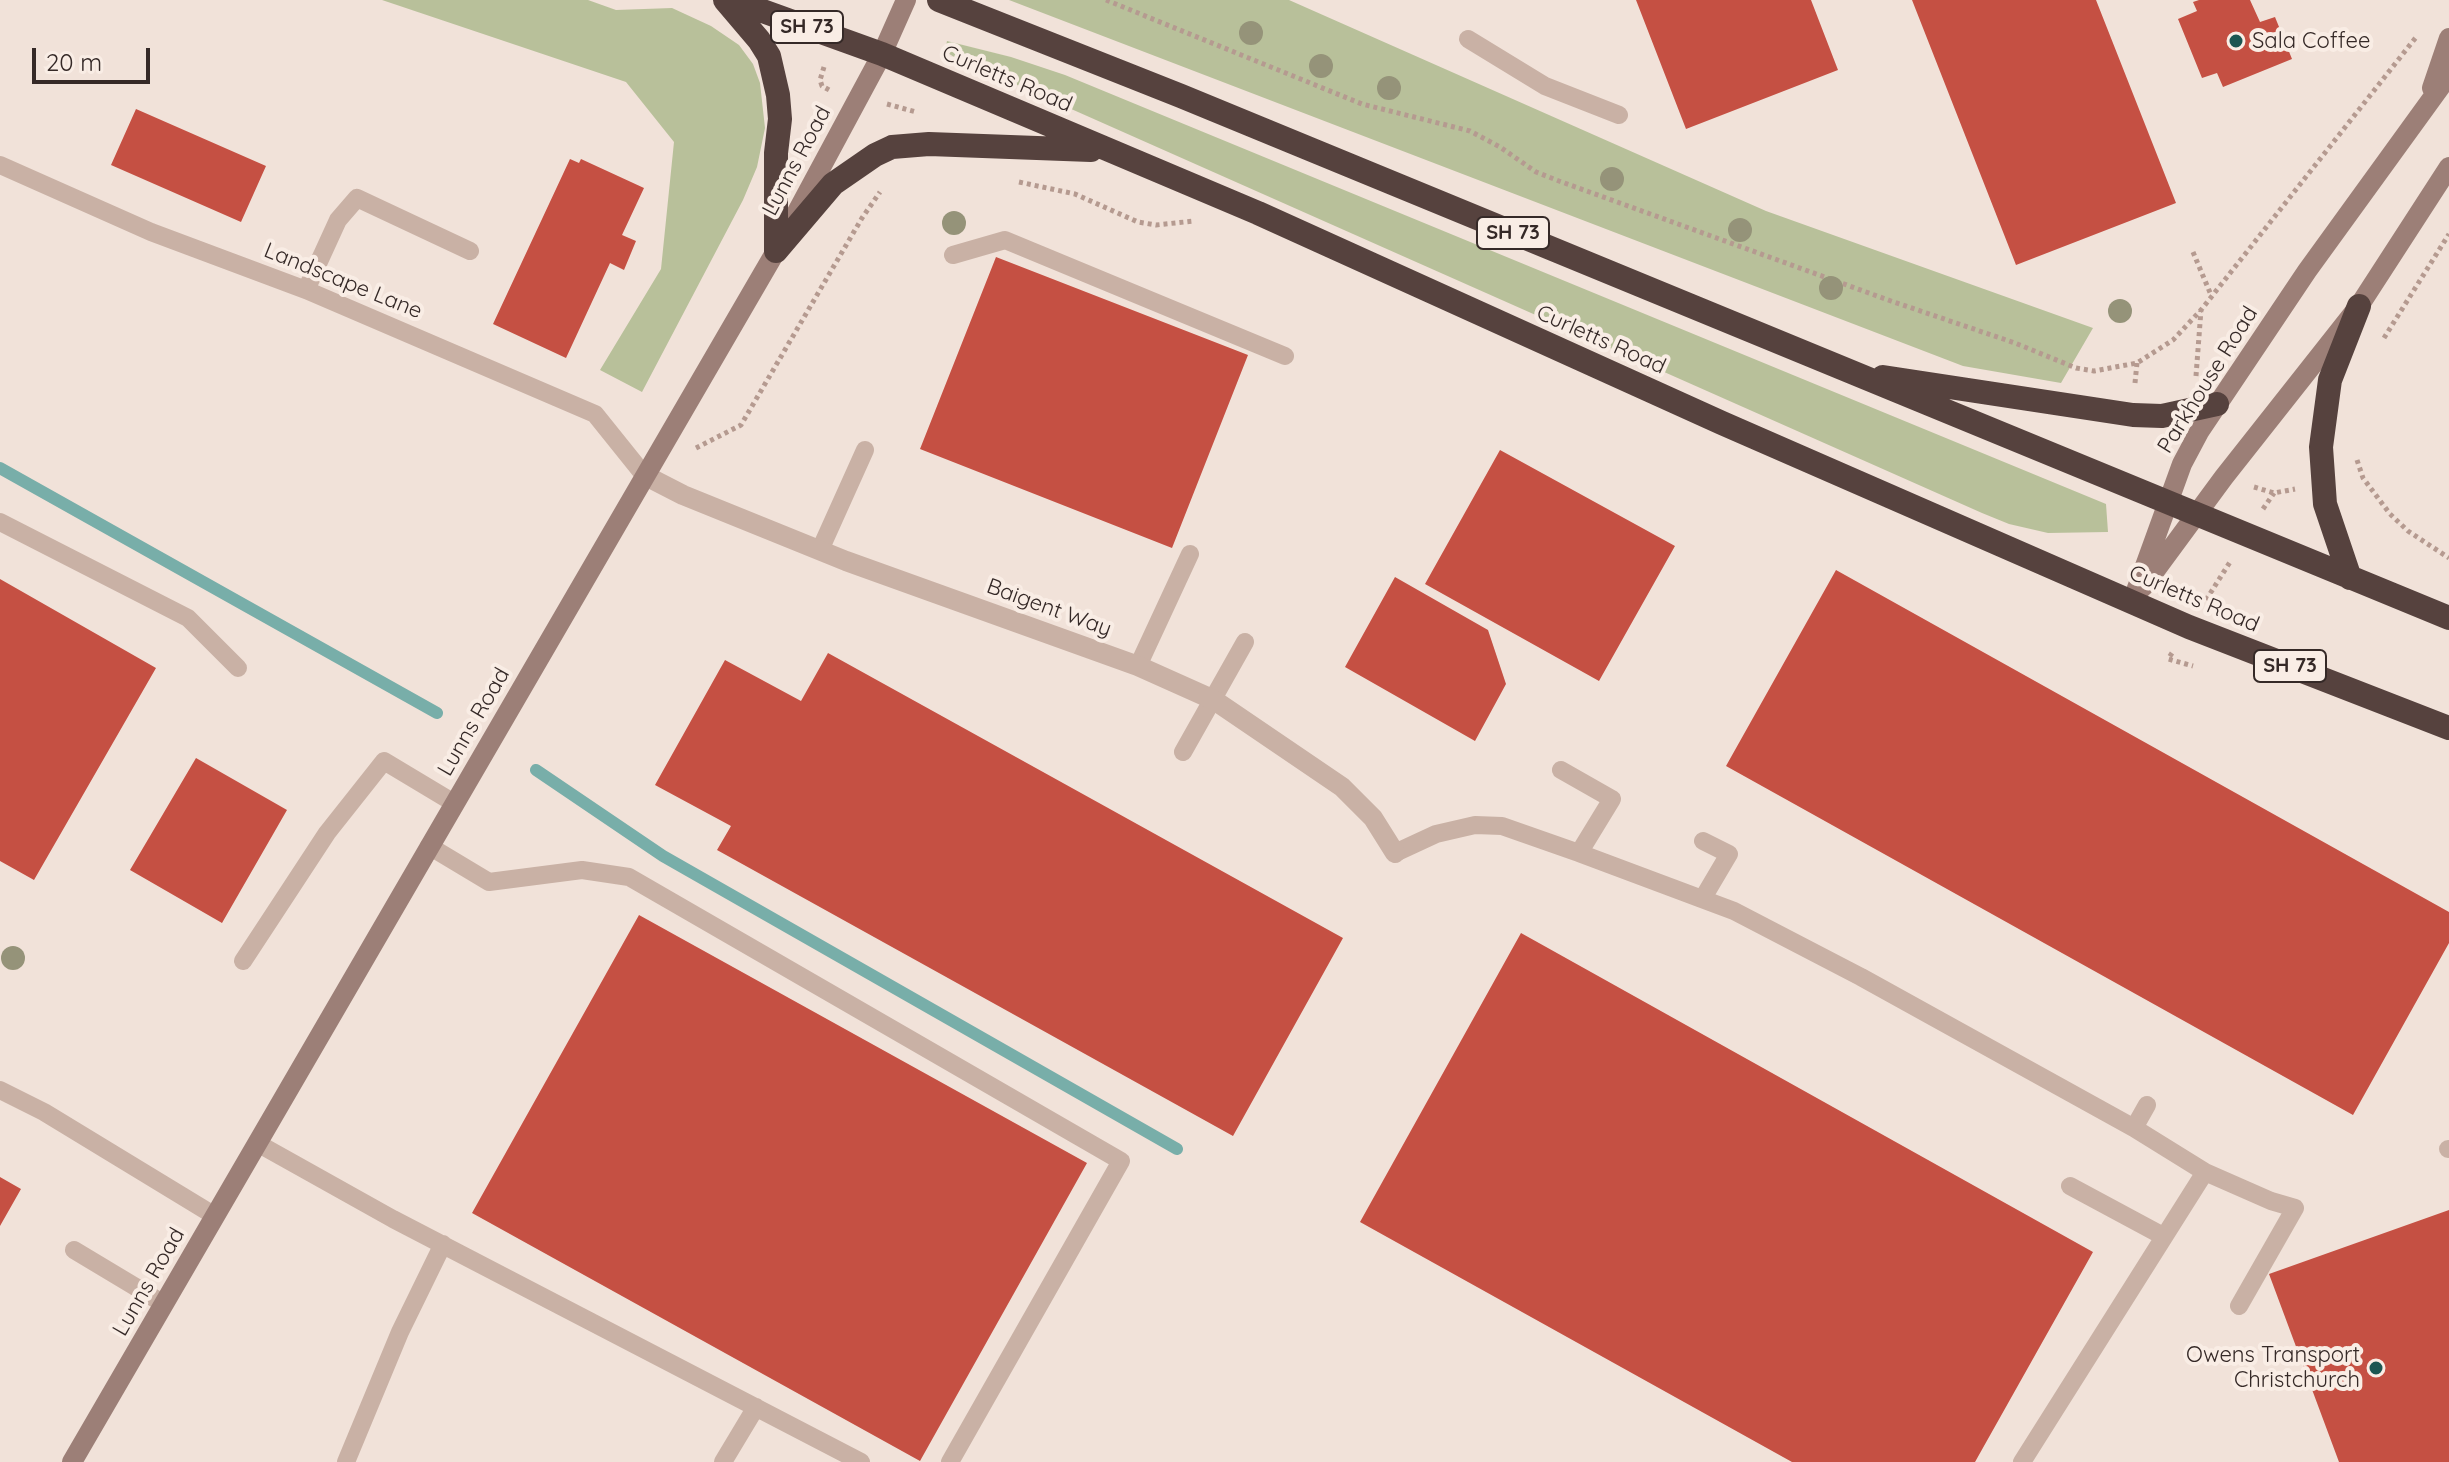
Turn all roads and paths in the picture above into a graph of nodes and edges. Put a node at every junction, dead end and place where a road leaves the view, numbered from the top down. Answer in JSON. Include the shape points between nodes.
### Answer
{"nodes":[{"id":1,"x":725,"y":0,"type":"edge"},
{"id":2,"x":732,"y":0,"type":"edge"},
{"id":3,"x":906,"y":0,"type":"edge"},
{"id":4,"x":939,"y":0,"type":"edge"},
{"id":5,"x":1106,"y":0,"type":"edge"},
{"id":6,"x":2423,"y":28,"type":"dead end"},
{"id":7,"x":2449,"y":38,"type":"edge"},
{"id":8,"x":1468,"y":39,"type":"dead end"},
{"id":9,"x":882,"y":54,"type":"junction"},
{"id":10,"x":822,"y":71,"type":"dead end"},
{"id":11,"x":2449,"y":75,"type":"edge"},
{"id":12,"x":827,"y":90,"type":"dead end"},
{"id":13,"x":2426,"y":104,"type":"junction"},
{"id":14,"x":1619,"y":115,"type":"dead end"},
{"id":15,"x":1108,"y":151,"type":"junction"},
{"id":16,"x":0,"y":165,"type":"edge"},
{"id":17,"x":2449,"y":167,"type":"edge"},
{"id":18,"x":1010,"y":180,"type":"dead end"},
{"id":19,"x":893,"y":184,"type":"dead end"},
{"id":20,"x":1156,"y":225,"type":"dead end"},
{"id":21,"x":2449,"y":234,"type":"edge"},
{"id":22,"x":470,"y":251,"type":"dead end"},
{"id":23,"x":776,"y":251,"type":"junction"},
{"id":24,"x":2193,"y":252,"type":"dead end"},
{"id":25,"x":953,"y":255,"type":"dead end"},
{"id":26,"x":306,"y":290,"type":"junction"},
{"id":27,"x":2211,"y":296,"type":"junction"},
{"id":28,"x":2359,"y":306,"type":"junction"},
{"id":29,"x":2378,"y":349,"type":"dead end"},
{"id":30,"x":1285,"y":356,"type":"dead end"},
{"id":31,"x":1845,"y":371,"type":"junction"},
{"id":32,"x":2217,"y":404,"type":"junction"},
{"id":33,"x":741,"y":425,"type":"dead end"},
{"id":34,"x":865,"y":450,"type":"dead end"},
{"id":35,"x":2354,"y":452,"type":"dead end"},
{"id":36,"x":644,"y":475,"type":"junction"},
{"id":37,"x":2274,"y":493,"type":"dead end"},
{"id":38,"x":2167,"y":502,"type":"junction"},
{"id":39,"x":2197,"y":515,"type":"junction"},
{"id":40,"x":0,"y":522,"type":"edge"},
{"id":41,"x":2247,"y":536,"type":"junction"},
{"id":42,"x":820,"y":550,"type":"junction"},
{"id":43,"x":1190,"y":554,"type":"dead end"},
{"id":44,"x":2449,"y":558,"type":"edge"},
{"id":45,"x":2350,"y":578,"type":"junction"},
{"id":46,"x":2132,"y":602,"type":"junction"},
{"id":47,"x":2449,"y":618,"type":"edge"},
{"id":48,"x":2189,"y":627,"type":"junction"},
{"id":49,"x":1245,"y":642,"type":"dead end"},
{"id":50,"x":2172,"y":653,"type":"dead end"},
{"id":51,"x":1138,"y":666,"type":"junction"},
{"id":52,"x":238,"y":668,"type":"dead end"},
{"id":53,"x":1214,"y":700,"type":"junction"},
{"id":54,"x":2449,"y":728,"type":"edge"},
{"id":55,"x":1183,"y":752,"type":"dead end"},
{"id":56,"x":1561,"y":770,"type":"dead end"},
{"id":57,"x":454,"y":803,"type":"junction"},
{"id":58,"x":1703,"y":841,"type":"dead end"},
{"id":59,"x":429,"y":846,"type":"junction"},
{"id":60,"x":1395,"y":853,"type":"joint"},
{"id":61,"x":1579,"y":853,"type":"junction"},
{"id":62,"x":1703,"y":898,"type":"junction"},
{"id":63,"x":243,"y":961,"type":"dead end"},
{"id":64,"x":0,"y":1090,"type":"edge"},
{"id":65,"x":2147,"y":1105,"type":"dead end"},
{"id":66,"x":2134,"y":1128,"type":"junction"},
{"id":67,"x":257,"y":1143,"type":"junction"},
{"id":68,"x":2205,"y":1172,"type":"junction"},
{"id":69,"x":2070,"y":1186,"type":"dead end"},
{"id":70,"x":215,"y":1216,"type":"junction"},
{"id":71,"x":2163,"y":1236,"type":"junction"},
{"id":72,"x":443,"y":1244,"type":"junction"},
{"id":73,"x":74,"y":1250,"type":"dead end"},
{"id":74,"x":164,"y":1304,"type":"junction"},
{"id":75,"x":2239,"y":1306,"type":"dead end"},
{"id":76,"x":756,"y":1407,"type":"junction"},
{"id":77,"x":72,"y":1462,"type":"edge"},
{"id":78,"x":346,"y":1462,"type":"edge"},
{"id":79,"x":723,"y":1462,"type":"edge"},
{"id":80,"x":861,"y":1462,"type":"edge"},
{"id":81,"x":950,"y":1462,"type":"edge"},
{"id":82,"x":2022,"y":1462,"type":"edge"}],
"edges":[{"from":1,"to":23,"type":"highway","via":[[769,56],[778,95]]},
{"from":2,"to":9,"type":"highway","name":"Curletts Road","number":"SH 73"},
{"from":3,"to":9,"type":"street","name":"Lunns Road"},
{"from":4,"to":31,"type":"highway","number":"SH 73"},
{"from":5,"to":27,"type":"path","via":[[1362,104],[1470,131],[1548,177],[2076,368],[2094,371],[2137,363],[2173,340]]},
{"from":6,"to":27,"type":"path"},
{"from":7,"to":13,"type":"street"},
{"from":8,"to":14,"type":"lane","via":[[1545,86]]},
{"from":9,"to":15,"type":"highway","name":"Curletts Road","number":"SH 73"},
{"from":9,"to":23,"type":"street","name":"Lunns Road"},
{"from":10,"to":12,"type":"path"},
{"from":11,"to":13,"type":"street","name":"Parkhouse Road"},
{"from":13,"to":32,"type":"street","name":"Parkhouse Road"},
{"from":15,"to":23,"type":"highway","via":[[892,147],[833,184]]},
{"from":15,"to":46,"type":"highway","name":"Curletts Road","number":"SH 73"},
{"from":16,"to":26,"type":"lane","name":"Landscape Lane","via":[[149,240]]},
{"from":17,"to":28,"type":"street"},
{"from":18,"to":20,"type":"path","via":[[1075,194]]},
{"from":19,"to":33,"type":"path","via":[[862,218]]},
{"from":21,"to":29,"type":"path"},
{"from":22,"to":26,"type":"lane","via":[[357,198],[338,220]]},
{"from":23,"to":36,"type":"street","name":"Lunns Road"},
{"from":24,"to":27,"type":"path"},
{"from":25,"to":30,"type":"lane","via":[[1005,240]]},
{"from":26,"to":36,"type":"lane","name":"Landscape Lane","via":[[595,414]]},
{"from":28,"to":39,"type":"street"},
{"from":28,"to":45,"type":"highway","via":[[2330,380],[2321,447],[2325,504]]},
{"from":31,"to":32,"type":"highway","via":[[2133,415],[2162,416]]},
{"from":31,"to":38,"type":"highway","number":"SH 73"},
{"from":32,"to":38,"type":"street","name":"Parkhouse Road"},
{"from":34,"to":42,"type":"lane"},
{"from":35,"to":44,"type":"path","via":[[2363,478],[2390,514]]},
{"from":36,"to":42,"type":"street","name":"Baigent Way"},
{"from":36,"to":57,"type":"street","name":"Lunns Road"},
{"from":37,"to":41,"type":"path"},
{"from":38,"to":39,"type":"highway","number":"SH 73"},
{"from":38,"to":46,"type":"street","name":"Parkhouse Road"},
{"from":39,"to":41,"type":"highway","number":"SH 73"},
{"from":39,"to":46,"type":"street"},
{"from":40,"to":52,"type":"lane","via":[[188,618]]},
{"from":41,"to":45,"type":"highway","number":"SH 73"},
{"from":41,"to":48,"type":"path"},
{"from":42,"to":51,"type":"street","name":"Baigent Way"},
{"from":43,"to":51,"type":"lane"},
{"from":45,"to":47,"type":"highway","number":"SH 73"},
{"from":46,"to":48,"type":"highway","name":"Curletts Road","number":"SH 73"},
{"from":48,"to":50,"type":"path"},
{"from":48,"to":54,"type":"highway","name":"Curletts Road","number":"SH 73"},
{"from":49,"to":53,"type":"lane"},
{"from":51,"to":53,"type":"street","name":"Baigent Way"},
{"from":53,"to":55,"type":"lane"},
{"from":53,"to":60,"type":"street","name":"Baigent Way","via":[[1342,787],[1373,818]]},
{"from":56,"to":61,"type":"lane","via":[[1612,799]]},
{"from":57,"to":59,"type":"street","name":"Lunns Road"},
{"from":57,"to":63,"type":"lane","via":[[384,761],[327,833]]},
{"from":58,"to":62,"type":"lane","via":[[1729,854]]},
{"from":59,"to":67,"type":"street","name":"Lunns Road"},
{"from":59,"to":81,"type":"lane","via":[[489,882],[582,870],[629,877],[1121,1161]]},
{"from":60,"to":61,"type":"lane","via":[[1436,834],[1475,825],[1502,826]]},
{"from":61,"to":62,"type":"lane"},
{"from":62,"to":66,"type":"lane","via":[[1861,977]]},
{"from":64,"to":70,"type":"lane"},
{"from":65,"to":66,"type":"lane"},
{"from":66,"to":68,"type":"lane"},
{"from":67,"to":70,"type":"street","name":"Lunns Road"},
{"from":67,"to":72,"type":"lane"},
{"from":68,"to":71,"type":"lane"},
{"from":68,"to":75,"type":"lane","via":[[2295,1208]]},
{"from":69,"to":71,"type":"lane"},
{"from":70,"to":74,"type":"street","name":"Lunns Road"},
{"from":71,"to":82,"type":"lane"},
{"from":72,"to":76,"type":"lane"},
{"from":72,"to":78,"type":"lane"},
{"from":73,"to":74,"type":"lane"},
{"from":74,"to":77,"type":"street","name":"Lunns Road"},
{"from":76,"to":79,"type":"lane"},
{"from":76,"to":80,"type":"lane"}]}
